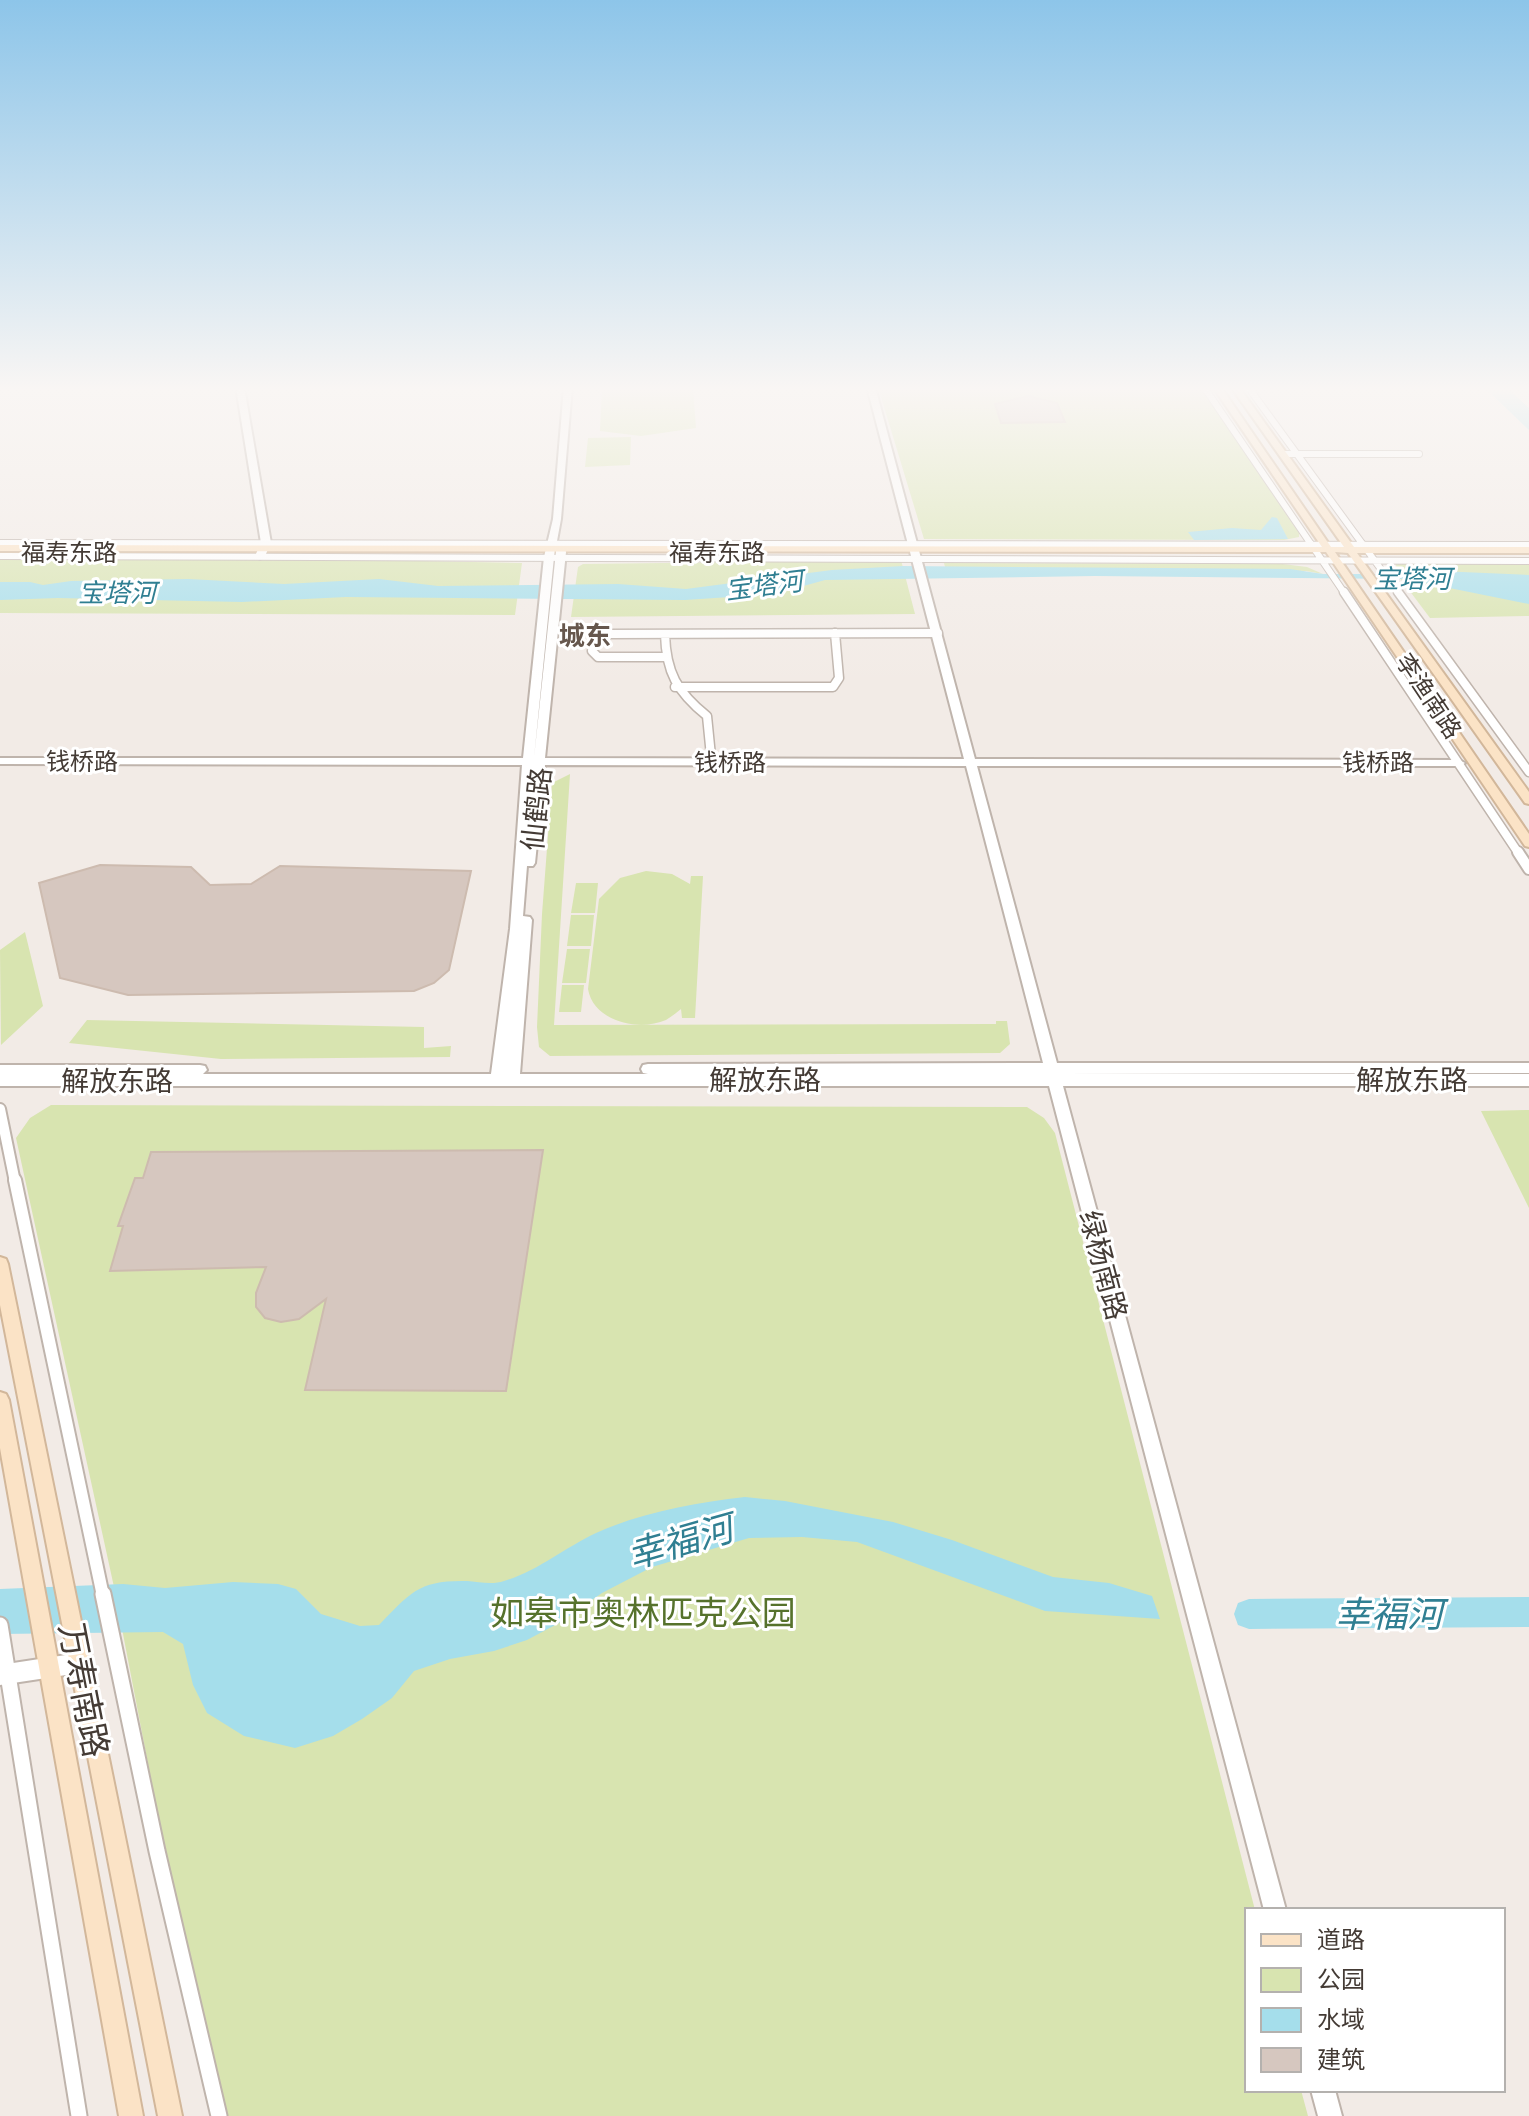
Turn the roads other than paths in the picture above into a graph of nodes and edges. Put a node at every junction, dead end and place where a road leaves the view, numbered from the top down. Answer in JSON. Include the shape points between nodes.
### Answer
{"nodes":[{"id":1,"x":254,"y":486,"type":"edge"},
{"id":2,"x":560,"y":486,"type":"edge"},
{"id":3,"x":898,"y":486,"type":"edge"},
{"id":4,"x":1271,"y":486,"type":"edge"},
{"id":5,"x":1284,"y":486,"type":"edge"},
{"id":6,"x":1308,"y":486,"type":"edge"},
{"id":7,"x":1321,"y":486,"type":"edge"},
{"id":8,"x":1302,"y":512,"type":"junction"},
{"id":9,"x":1327,"y":512,"type":"junction"},
{"id":10,"x":0,"y":550,"type":"edge"},
{"id":11,"x":263,"y":550,"type":"junction"},
{"id":12,"x":1529,"y":550,"type":"edge"},
{"id":13,"x":1316,"y":552,"type":"junction"},
{"id":14,"x":1330,"y":552,"type":"junction"},
{"id":15,"x":1354,"y":552,"type":"junction"},
{"id":16,"x":1370,"y":552,"type":"junction"},
{"id":17,"x":917,"y":553,"type":"junction"},
{"id":18,"x":555,"y":554,"type":"junction"},
{"id":19,"x":1529,"y":561,"type":"edge"},
{"id":20,"x":1350,"y":580,"type":"junction"},
{"id":21,"x":1373,"y":580,"type":"junction"},
{"id":22,"x":835,"y":633,"type":"junction"},
{"id":23,"x":938,"y":633,"type":"junction"},
{"id":24,"x":665,"y":634,"type":"junction"},
{"id":25,"x":665,"y":657,"type":"junction"},
{"id":26,"x":675,"y":687,"type":"junction"},
{"id":27,"x":711,"y":756,"type":"junction"},
{"id":28,"x":0,"y":758,"type":"edge"},
{"id":29,"x":535,"y":758,"type":"junction"},
{"id":30,"x":972,"y":759,"type":"junction"},
{"id":31,"x":1458,"y":760,"type":"junction"},
{"id":32,"x":1529,"y":772,"type":"edge"},
{"id":33,"x":1529,"y":800,"type":"edge"},
{"id":34,"x":1529,"y":843,"type":"edge"},
{"id":35,"x":1529,"y":869,"type":"edge"},
{"id":36,"x":1529,"y":1068,"type":"edge"},
{"id":37,"x":0,"y":1070,"type":"edge"},
{"id":38,"x":1054,"y":1073,"type":"junction"},
{"id":39,"x":498,"y":1074,"type":"junction"},
{"id":40,"x":514,"y":1075,"type":"junction"},
{"id":41,"x":0,"y":1080,"type":"edge"},
{"id":42,"x":1529,"y":1080,"type":"edge"},
{"id":43,"x":0,"y":1109,"type":"edge"},
{"id":44,"x":0,"y":1264,"type":"edge"},
{"id":45,"x":0,"y":1400,"type":"edge"},
{"id":46,"x":0,"y":1625,"type":"edge"},
{"id":47,"x":79,"y":1663,"type":"junction"},
{"id":48,"x":49,"y":1666,"type":"junction"},
{"id":49,"x":5,"y":1674,"type":"edge"},
{"id":50,"x":1274,"y":1908,"type":"edge"},
{"id":51,"x":1324,"y":2092,"type":"edge"},
{"id":52,"x":79,"y":2116,"type":"edge"},
{"id":53,"x":131,"y":2116,"type":"edge"},
{"id":54,"x":170,"y":2116,"type":"edge"},
{"id":55,"x":219,"y":2116,"type":"edge"},
{"id":56,"x":1330,"y":2116,"type":"edge"}],
"edges":[{"from":1,"to":11,"type":"street"},
{"from":2,"to":18,"type":"street","name":"仙鹤路"},
{"from":3,"to":17,"type":"street","name":"绿杨南路"},
{"from":4,"to":13,"type":"street"},
{"from":5,"to":8,"type":"main road","name":"李渔南路"},
{"from":6,"to":9,"type":"main road","name":"李渔南路"},
{"from":7,"to":16,"type":"street"},
{"from":8,"to":9,"type":"main road","via":[[1314,519],[1326,518]]},
{"from":8,"to":14,"type":"main road","name":"李渔南路"},
{"from":9,"to":15,"type":"main road","name":"李渔南路"},
{"from":10,"to":11,"type":"main road","name":"福寿东路"},
{"from":11,"to":18,"type":"main road","name":"福寿东路"},
{"from":12,"to":16,"type":"main road","name":"福寿东路"},
{"from":13,"to":14,"type":"main road","name":"福寿东路"},
{"from":13,"to":17,"type":"main road","name":"福寿东路"},
{"from":13,"to":31,"type":"street"},
{"from":14,"to":15,"type":"main road","name":"福寿东路"},
{"from":14,"to":20,"type":"main road","name":"李渔南路"},
{"from":15,"to":16,"type":"main road","name":"福寿东路"},
{"from":15,"to":21,"type":"main road","name":"李渔南路"},
{"from":16,"to":19,"type":"street"},
{"from":16,"to":32,"type":"street"},
{"from":17,"to":18,"type":"main road","name":"福寿东路"},
{"from":17,"to":23,"type":"street","name":"绿杨南路"},
{"from":18,"to":29,"type":"street","name":"仙鹤路"},
{"from":20,"to":21,"type":"main road","via":[[1369,585]]},
{"from":20,"to":34,"type":"main road","name":"李渔南路"},
{"from":21,"to":33,"type":"main road","name":"李渔南路"},
{"from":22,"to":23,"type":"street"},
{"from":22,"to":24,"type":"street"},
{"from":22,"to":26,"type":"street","via":[[839,678],[833,687]]},
{"from":23,"to":30,"type":"street","name":"绿杨南路"},
{"from":24,"to":25,"type":"street"},
{"from":24,"to":25,"type":"street","via":[[607,634],[591,644],[598,657]]},
{"from":25,"to":26,"type":"street"},
{"from":26,"to":27,"type":"street","via":[[707,716]]},
{"from":27,"to":29,"type":"street","name":"钱桥路"},
{"from":27,"to":30,"type":"street","name":"钱桥路"},
{"from":28,"to":29,"type":"street","name":"钱桥路"},
{"from":29,"to":30,"type":"street","name":"钱桥路"},
{"from":29,"to":39,"type":"street","name":"仙鹤路"},
{"from":29,"to":40,"type":"street","name":"仙鹤路"},
{"from":30,"to":31,"type":"street","name":"钱桥路"},
{"from":30,"to":38,"type":"street","name":"绿杨南路"},
{"from":31,"to":35,"type":"street"},
{"from":36,"to":38,"type":"street","name":"解放东路"},
{"from":37,"to":39,"type":"street","name":"解放东路"},
{"from":38,"to":40,"type":"street","name":"解放东路"},
{"from":38,"to":42,"type":"street","name":"解放东路"},
{"from":38,"to":50,"type":"street","name":"绿杨南路"},
{"from":39,"to":40,"type":"street","name":"解放东路"},
{"from":39,"to":41,"type":"street","name":"解放东路"},
{"from":43,"to":55,"type":"street","via":[[157,1851]]},
{"from":44,"to":47,"type":"main road","name":"万寿南路"},
{"from":45,"to":48,"type":"main road","name":"万寿南路"},
{"from":46,"to":49,"type":"street"},
{"from":47,"to":48,"type":"street"},
{"from":47,"to":54,"type":"main road","name":"万寿南路"},
{"from":48,"to":49,"type":"street"},
{"from":48,"to":53,"type":"main road","name":"万寿南路"},
{"from":49,"to":52,"type":"street"},
{"from":51,"to":56,"type":"street"}]}
